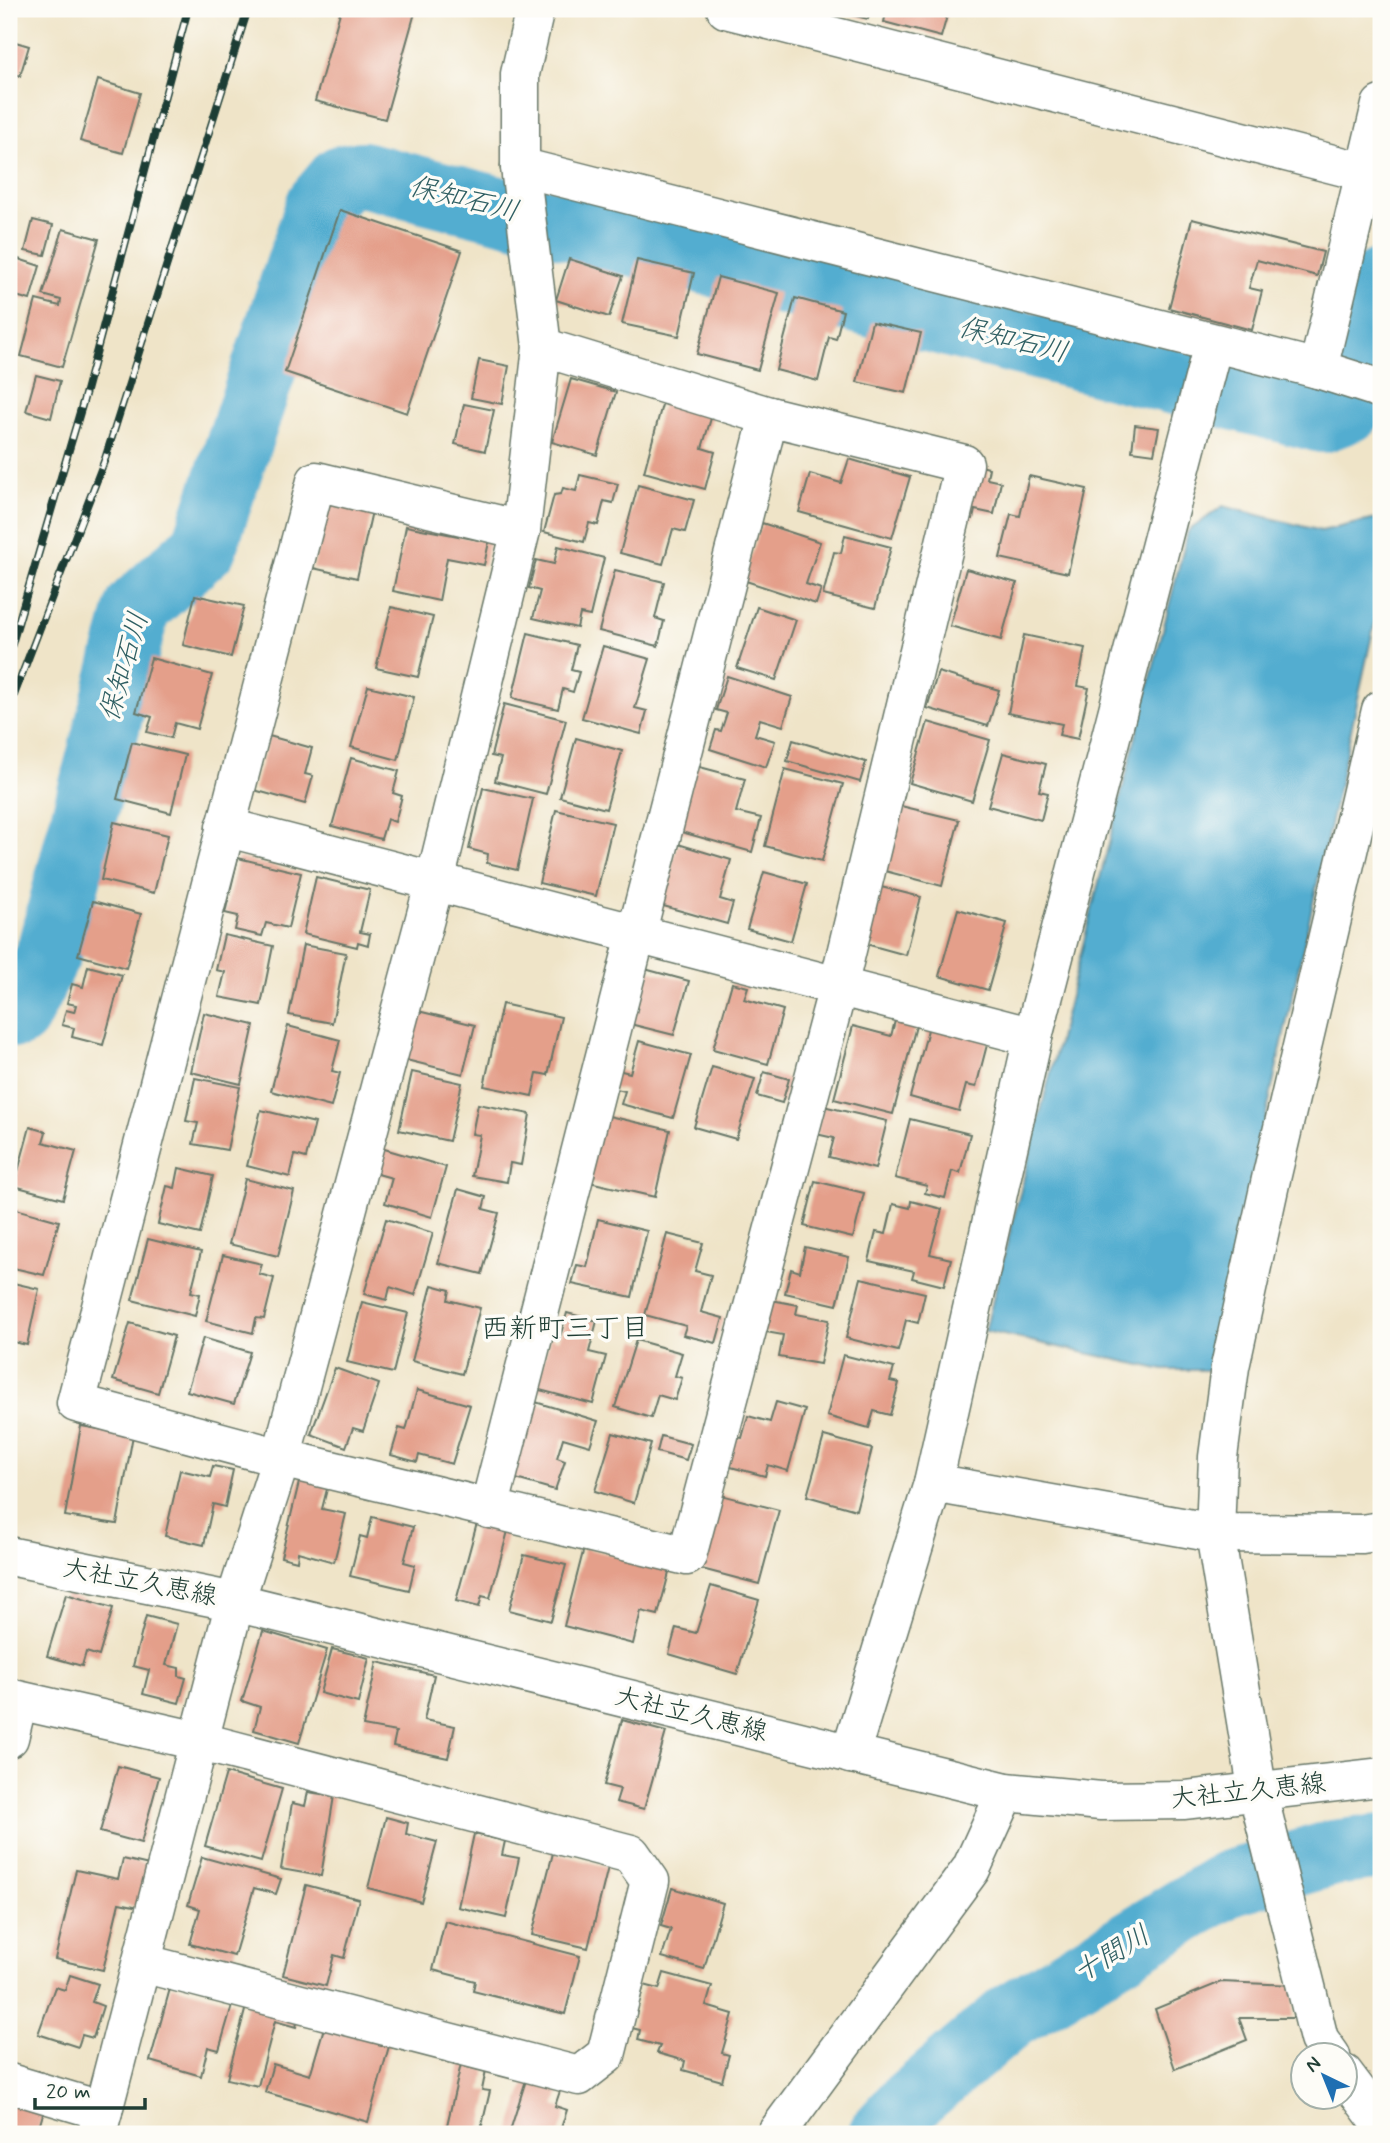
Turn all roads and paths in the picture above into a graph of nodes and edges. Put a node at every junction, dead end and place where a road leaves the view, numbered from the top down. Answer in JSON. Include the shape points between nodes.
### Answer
{"nodes":[{"id":1,"x":535,"y":9,"type":"edge"},
{"id":2,"x":726,"y":9,"type":"edge"},
{"id":3,"x":1381,"y":105,"type":"edge"},
{"id":4,"x":520,"y":167,"type":"junction"},
{"id":5,"x":1364,"y":172,"type":"junction"},
{"id":6,"x":1213,"y":344,"type":"junction"},
{"id":7,"x":542,"y":347,"type":"junction"},
{"id":8,"x":1318,"y":369,"type":"junction"},
{"id":9,"x":1381,"y":389,"type":"edge"},
{"id":10,"x":769,"y":416,"type":"junction"},
{"id":11,"x":521,"y":530,"type":"junction"},
{"id":12,"x":1381,"y":710,"type":"edge"},
{"id":13,"x":225,"y":827,"type":"junction"},
{"id":14,"x":435,"y":881,"type":"junction"},
{"id":15,"x":636,"y":934,"type":"junction"},
{"id":16,"x":838,"y":987,"type":"junction"},
{"id":17,"x":1033,"y":1037,"type":"junction"},
{"id":18,"x":281,"y":1458,"type":"junction"},
{"id":19,"x":933,"y":1483,"type":"junction"},
{"id":20,"x":489,"y":1509,"type":"junction"},
{"id":21,"x":1381,"y":1531,"type":"edge"},
{"id":22,"x":1215,"y":1533,"type":"junction"},
{"id":23,"x":9,"y":1556,"type":"edge"},
{"id":24,"x":235,"y":1602,"type":"junction"},
{"id":25,"x":13,"y":1699,"type":"edge"},
{"id":26,"x":9,"y":1738,"type":"edge"},
{"id":27,"x":198,"y":1741,"type":"junction"},
{"id":28,"x":850,"y":1754,"type":"junction"},
{"id":29,"x":1381,"y":1777,"type":"edge"},
{"id":30,"x":1006,"y":1792,"type":"junction"},
{"id":31,"x":1258,"y":1794,"type":"junction"},
{"id":32,"x":142,"y":1963,"type":"junction"},
{"id":33,"x":1321,"y":2042,"type":"edge"},
{"id":34,"x":9,"y":2083,"type":"edge"},
{"id":35,"x":1358,"y":2092,"type":"edge"},
{"id":36,"x":100,"y":2122,"type":"edge"},
{"id":37,"x":1381,"y":2123,"type":"edge"},
{"id":38,"x":776,"y":2134,"type":"edge"}],
"edges":[{"from":1,"to":4,"type":"street","via":[[520,74]]},
{"from":2,"to":5,"type":"street"},
{"from":3,"to":5,"type":"street"},
{"from":4,"to":6,"type":"street"},
{"from":4,"to":7,"type":"street"},
{"from":5,"to":8,"type":"street"},
{"from":6,"to":8,"type":"street"},
{"from":6,"to":17,"type":"street"},
{"from":7,"to":10,"type":"street"},
{"from":7,"to":11,"type":"street"},
{"from":8,"to":9,"type":"street"},
{"from":10,"to":15,"type":"street"},
{"from":10,"to":16,"type":"street","via":[[964,464]]},
{"from":11,"to":13,"type":"street","via":[[316,481]]},
{"from":11,"to":14,"type":"street"},
{"from":12,"to":22,"type":"street","via":[[1230,1367],[1217,1457]]},
{"from":13,"to":14,"type":"street"},
{"from":13,"to":18,"type":"street","via":[[76,1404]]},
{"from":14,"to":15,"type":"street"},
{"from":14,"to":18,"type":"street"},
{"from":15,"to":16,"type":"street"},
{"from":15,"to":20,"type":"street"},
{"from":16,"to":17,"type":"street"},
{"from":16,"to":20,"type":"street","via":[[687,1556]]},
{"from":17,"to":19,"type":"street"},
{"from":18,"to":20,"type":"street"},
{"from":18,"to":24,"type":"street"},
{"from":19,"to":22,"type":"street"},
{"from":19,"to":28,"type":"street"},
{"from":21,"to":22,"type":"street"},
{"from":22,"to":31,"type":"street"},
{"from":23,"to":24,"type":"street","name":"大社立久恵線"},
{"from":24,"to":27,"type":"street"},
{"from":24,"to":28,"type":"street","name":"大社立久恵線"},
{"from":25,"to":26,"type":"street"},
{"from":25,"to":27,"type":"street"},
{"from":27,"to":32,"type":"street"},
{"from":27,"to":32,"type":"street","via":[[631,1854],[650,1881],[606,2055],[579,2076]]},
{"from":28,"to":30,"type":"street","name":"大社立久恵線"},
{"from":29,"to":31,"type":"street","name":"大社立久恵線"},
{"from":30,"to":31,"type":"street","name":"大社立久恵線","via":[[1101,1801]]},
{"from":30,"to":38,"type":"street","via":[[971,1869]]},
{"from":31,"to":33,"type":"street"},
{"from":32,"to":36,"type":"street"},
{"from":34,"to":36,"type":"street"},
{"from":35,"to":37,"type":"street"}]}
